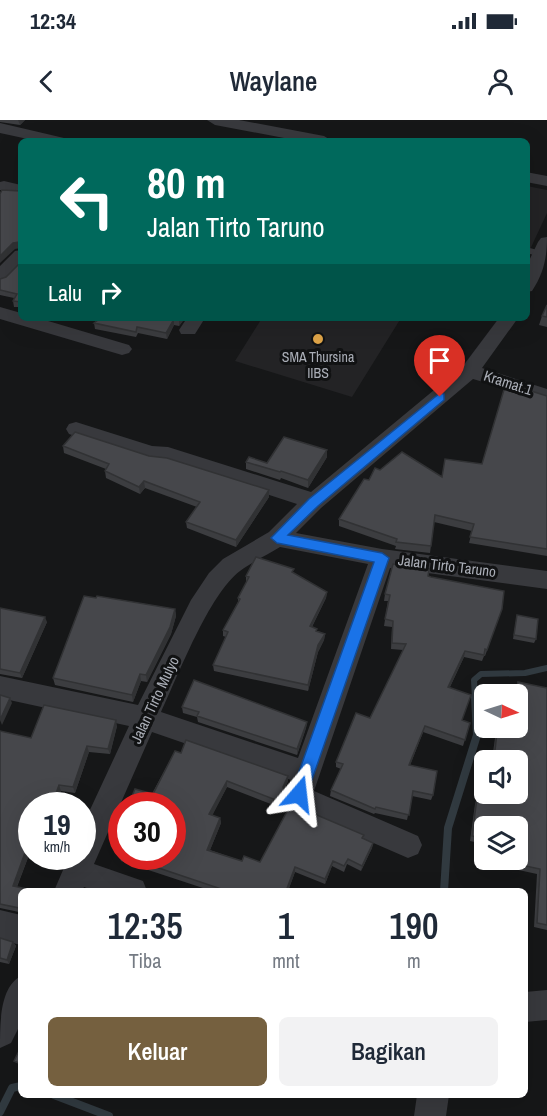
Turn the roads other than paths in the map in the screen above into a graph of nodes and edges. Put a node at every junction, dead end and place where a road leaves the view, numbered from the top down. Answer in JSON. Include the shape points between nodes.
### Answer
{"nodes":[{"id":1,"x":34,"y":120,"type":"edge"},
{"id":2,"x":215,"y":120,"type":"edge"},
{"id":3,"x":0,"y":129,"type":"edge"},
{"id":4,"x":21,"y":133,"type":"junction"},
{"id":5,"x":44,"y":138,"type":"edge"},
{"id":6,"x":302,"y":138,"type":"edge"},
{"id":7,"x":530,"y":178,"type":"edge"},
{"id":8,"x":547,"y":181,"type":"edge"},
{"id":9,"x":4,"y":186,"type":"dead end"},
{"id":10,"x":18,"y":189,"type":"edge"},
{"id":11,"x":0,"y":249,"type":"edge"},
{"id":12,"x":18,"y":254,"type":"edge"},
{"id":13,"x":538,"y":256,"type":"edge"},
{"id":14,"x":18,"y":258,"type":"edge"},
{"id":15,"x":0,"y":277,"type":"edge"},
{"id":16,"x":530,"y":277,"type":"edge"},
{"id":17,"x":0,"y":313,"type":"edge"},
{"id":18,"x":18,"y":318,"type":"edge"},
{"id":19,"x":27,"y":321,"type":"edge"},
{"id":20,"x":507,"y":321,"type":"edge"},
{"id":21,"x":122,"y":349,"type":"dead end"},
{"id":22,"x":470,"y":371,"type":"junction"},
{"id":23,"x":545,"y":395,"type":"edge"},
{"id":24,"x":76,"y":429,"type":"dead end"},
{"id":25,"x":313,"y":502,"type":"junction"},
{"id":26,"x":277,"y":538,"type":"junction"},
{"id":27,"x":382,"y":558,"type":"junction"},
{"id":28,"x":547,"y":580,"type":"edge"},
{"id":29,"x":0,"y":687,"type":"edge"},
{"id":30,"x":145,"y":718,"type":"junction"},
{"id":31,"x":306,"y":773,"type":"junction"},
{"id":32,"x":408,"y":845,"type":"dead end"},
{"id":33,"x":72,"y":881,"type":"edge"},
{"id":34,"x":115,"y":888,"type":"edge"},
{"id":35,"x":0,"y":925,"type":"edge"},
{"id":36,"x":18,"y":929,"type":"edge"},
{"id":37,"x":547,"y":1005,"type":"edge"},
{"id":38,"x":528,"y":1007,"type":"edge"},
{"id":39,"x":433,"y":1098,"type":"edge"},
{"id":40,"x":430,"y":1116,"type":"edge"}],
"edges":[{"from":1,"to":4,"type":"street"},
{"from":2,"to":6,"type":"street"},
{"from":3,"to":4,"type":"street"},
{"from":4,"to":5,"type":"street"},
{"from":7,"to":8,"type":"street"},
{"from":9,"to":10,"type":"street"},
{"from":11,"to":12,"type":"street"},
{"from":13,"to":16,"type":"street"},
{"from":14,"to":15,"type":"street"},
{"from":17,"to":18,"type":"street"},
{"from":19,"to":21,"type":"street"},
{"from":20,"to":22,"type":"street","name":"Jalan Tirto Mulyo"},
{"from":22,"to":23,"type":"street","name":"Kramat.1"},
{"from":22,"to":25,"type":"street","name":"Jalan Tirto Mulyo"},
{"from":24,"to":25,"type":"street","via":[[282,489]]},
{"from":25,"to":26,"type":"street","name":"Jalan Tirto Mulyo"},
{"from":26,"to":27,"type":"street","name":"Jalan Tirto Taruno"},
{"from":26,"to":30,"type":"street","name":"Jalan Tirto Mulyo","via":[[231,565],[217,579]]},
{"from":27,"to":28,"type":"street","name":"Jalan Tirto Taruno"},
{"from":27,"to":31,"type":"street"},
{"from":29,"to":30,"type":"street"},
{"from":30,"to":31,"type":"street"},
{"from":30,"to":33,"type":"street","name":"Jalan Tirto Mulyo"},
{"from":31,"to":32,"type":"street","via":[[299,794],[303,799]]},
{"from":33,"to":34,"type":"street"},
{"from":35,"to":36,"type":"street"},
{"from":37,"to":38,"type":"street"},
{"from":39,"to":40,"type":"street"}]}
